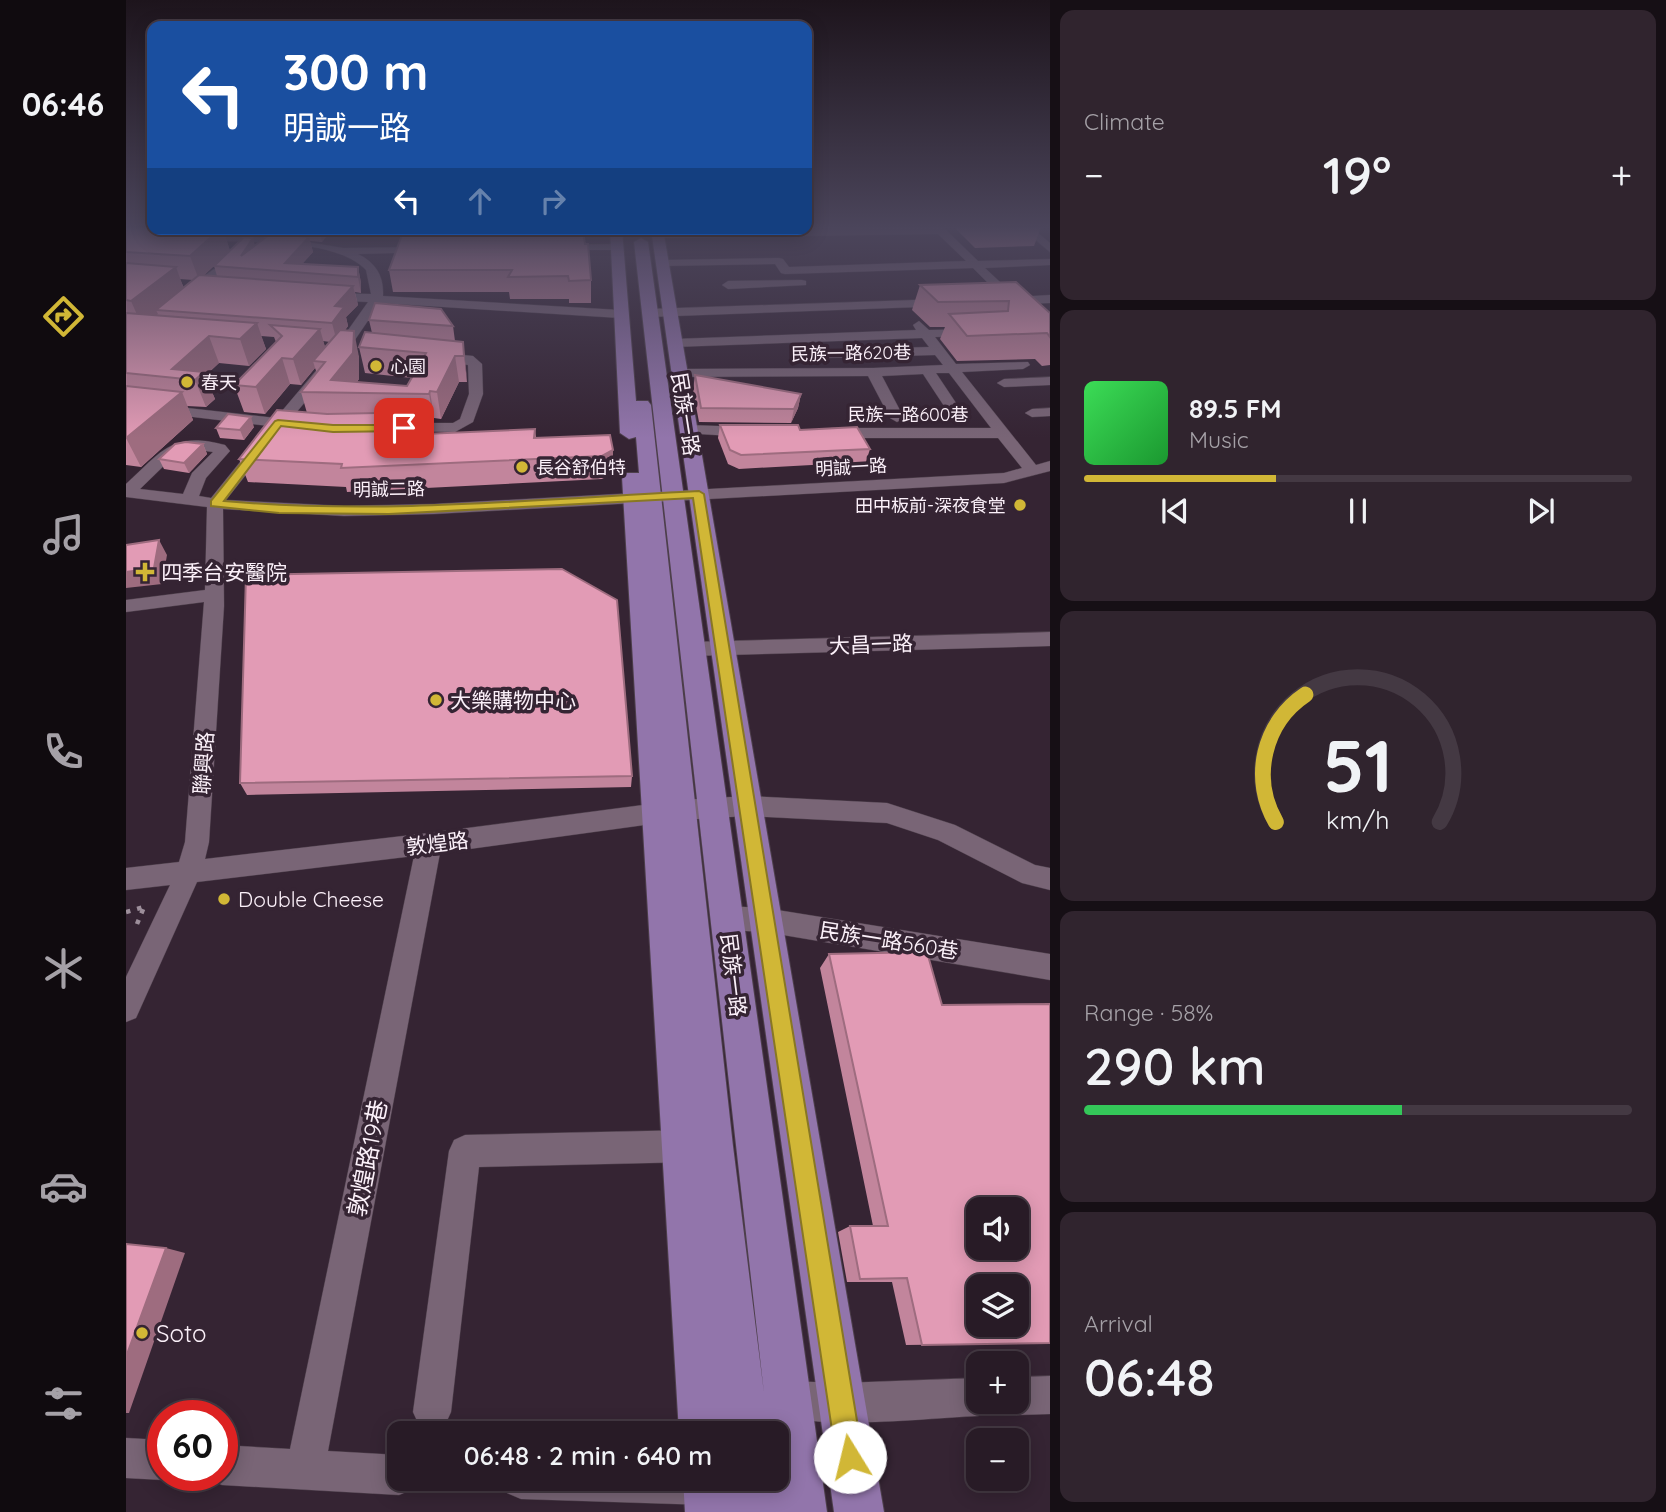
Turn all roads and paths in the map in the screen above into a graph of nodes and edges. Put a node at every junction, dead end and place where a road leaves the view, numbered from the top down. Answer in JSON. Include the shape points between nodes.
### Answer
{"nodes":[{"id":1,"x":340,"y":298,"type":"edge"},
{"id":2,"x":641,"y":298,"type":"edge"},
{"id":3,"x":641,"y":298,"type":"edge"},
{"id":4,"x":659,"y":298,"type":"edge"},
{"id":5,"x":812,"y":298,"type":"edge"},
{"id":6,"x":1008,"y":298,"type":"edge"},
{"id":7,"x":1050,"y":299,"type":"edge"},
{"id":8,"x":376,"y":300,"type":"junction"},
{"id":9,"x":1011,"y":300,"type":"junction"},
{"id":10,"x":997,"y":301,"type":"edge"},
{"id":11,"x":956,"y":303,"type":"edge"},
{"id":12,"x":819,"y":309,"type":"junction"},
{"id":13,"x":911,"y":309,"type":"junction"},
{"id":14,"x":992,"y":331,"type":"edge"},
{"id":15,"x":923,"y":334,"type":"junction"},
{"id":16,"x":1050,"y":337,"type":"edge"},
{"id":17,"x":326,"y":348,"type":"edge"},
{"id":18,"x":348,"y":350,"type":"junction"},
{"id":19,"x":938,"y":351,"type":"junction"},
{"id":20,"x":655,"y":353,"type":"junction"},
{"id":21,"x":821,"y":354,"type":"dead end"},
{"id":22,"x":416,"y":355,"type":"edge"},
{"id":23,"x":1023,"y":365,"type":"dead end"},
{"id":24,"x":953,"y":368,"type":"junction"},
{"id":25,"x":927,"y":370,"type":"junction"},
{"id":26,"x":873,"y":372,"type":"junction"},
{"id":27,"x":1050,"y":381,"type":"edge"},
{"id":28,"x":1004,"y":383,"type":"dead end"},
{"id":29,"x":126,"y":405,"type":"edge"},
{"id":30,"x":953,"y":409,"type":"dead end"},
{"id":31,"x":1050,"y":412,"type":"edge"},
{"id":32,"x":1032,"y":413,"type":"dead end"},
{"id":33,"x":897,"y":418,"type":"dead end"},
{"id":34,"x":278,"y":423,"type":"junction"},
{"id":35,"x":306,"y":426,"type":"edge"},
{"id":36,"x":390,"y":428,"type":"edge"},
{"id":37,"x":688,"y":430,"type":"junction"},
{"id":38,"x":769,"y":432,"type":"edge"},
{"id":39,"x":810,"y":433,"type":"edge"},
{"id":40,"x":1001,"y":433,"type":"junction"},
{"id":41,"x":1050,"y":466,"type":"edge"},
{"id":42,"x":1032,"y":471,"type":"junction"},
{"id":43,"x":126,"y":492,"type":"edge"},
{"id":44,"x":665,"y":495,"type":"junction"},
{"id":45,"x":189,"y":500,"type":"junction"},
{"id":46,"x":215,"y":504,"type":"junction"},
{"id":47,"x":214,"y":595,"type":"junction"},
{"id":48,"x":126,"y":606,"type":"edge"},
{"id":49,"x":1050,"y":639,"type":"edge"},
{"id":50,"x":707,"y":649,"type":"junction"},
{"id":51,"x":700,"y":810,"type":"junction"},
{"id":52,"x":429,"y":844,"type":"junction"},
{"id":53,"x":189,"y":872,"type":"junction"},
{"id":54,"x":126,"y":879,"type":"edge"},
{"id":55,"x":1050,"y":879,"type":"edge"},
{"id":56,"x":144,"y":906,"type":"dead end"},
{"id":57,"x":126,"y":912,"type":"edge"},
{"id":58,"x":727,"y":918,"type":"junction"},
{"id":59,"x":765,"y":919,"type":"junction"},
{"id":60,"x":1050,"y":967,"type":"edge"},
{"id":61,"x":126,"y":1008,"type":"edge"},
{"id":62,"x":698,"y":1146,"type":"junction"},
{"id":63,"x":1050,"y":1395,"type":"edge"},
{"id":64,"x":1029,"y":1396,"type":"edge"},
{"id":65,"x":966,"y":1397,"type":"edge"},
{"id":66,"x":787,"y":1400,"type":"junction"},
{"id":67,"x":841,"y":1402,"type":"junction"},
{"id":68,"x":432,"y":1412,"type":"dead end"},
{"id":69,"x":703,"y":1421,"type":"edge"},
{"id":70,"x":743,"y":1421,"type":"edge"},
{"id":71,"x":126,"y":1458,"type":"edge"},
{"id":72,"x":147,"y":1459,"type":"edge"},
{"id":73,"x":238,"y":1466,"type":"edge"},
{"id":74,"x":305,"y":1471,"type":"junction"},
{"id":75,"x":387,"y":1474,"type":"edge"},
{"id":76,"x":721,"y":1491,"type":"edge"},
{"id":77,"x":754,"y":1512,"type":"edge"},
{"id":78,"x":802,"y":1512,"type":"edge"},
{"id":79,"x":859,"y":1512,"type":"edge"}],
"edges":[{"from":1,"to":8,"type":"street"},
{"from":2,"to":20,"type":"main road","name":"民族一路"},
{"from":3,"to":20,"type":"main road","name":"民族一路"},
{"from":4,"to":20,"type":"main road","name":"民族一路"},
{"from":5,"to":12,"type":"street"},
{"from":6,"to":9,"type":"street"},
{"from":7,"to":9,"type":"street"},
{"from":8,"to":18,"type":"street"},
{"from":8,"to":20,"type":"street"},
{"from":9,"to":10,"type":"street"},
{"from":9,"to":16,"type":"street"},
{"from":11,"to":13,"type":"street"},
{"from":12,"to":13,"type":"street"},
{"from":12,"to":20,"type":"street"},
{"from":13,"to":15,"type":"street"},
{"from":14,"to":15,"type":"street"},
{"from":15,"to":19,"type":"street"},
{"from":15,"to":20,"type":"street"},
{"from":17,"to":18,"type":"street"},
{"from":18,"to":34,"type":"street"},
{"from":19,"to":21,"type":"street"},
{"from":19,"to":24,"type":"street"},
{"from":20,"to":26,"type":"street","name":"民族一路620巷"},
{"from":20,"to":37,"type":"main road","name":"民族一路"},
{"from":20,"to":44,"type":"main road","name":"民族一路"},
{"from":20,"to":44,"type":"main road","name":"民族一路"},
{"from":22,"to":36,"type":"street","via":[[468,359],[475,364],[476,394],[466,422],[455,427]]},
{"from":23,"to":24,"type":"street","name":"民族一路620巷"},
{"from":24,"to":25,"type":"street","name":"民族一路620巷"},
{"from":24,"to":40,"type":"street"},
{"from":25,"to":26,"type":"street","name":"民族一路620巷"},
{"from":25,"to":30,"type":"street"},
{"from":26,"to":33,"type":"street"},
{"from":27,"to":28,"type":"street"},
{"from":29,"to":34,"type":"street"},
{"from":31,"to":32,"type":"street"},
{"from":34,"to":35,"type":"street"},
{"from":34,"to":46,"type":"street"},
{"from":37,"to":38,"type":"street"},
{"from":37,"to":44,"type":"main road","name":"民族一路"},
{"from":39,"to":40,"type":"street","name":"民族一路600巷"},
{"from":40,"to":42,"type":"street"},
{"from":41,"to":42,"type":"street","name":"明誠一路"},
{"from":42,"to":44,"type":"street","name":"明誠一路","via":[[1004,478]]},
{"from":43,"to":45,"type":"street","name":"明誠二路"},
{"from":43,"to":45,"type":"street","via":[[173,449],[189,444],[220,449],[198,476]]},
{"from":44,"to":46,"type":"street","name":"明誠二路","via":[[357,511]]},
{"from":44,"to":50,"type":"main road","name":"民族一路"},
{"from":44,"to":51,"type":"main road","name":"民族一路"},
{"from":45,"to":46,"type":"street","name":"明誠二路"},
{"from":46,"to":47,"type":"street","name":"聯興路"},
{"from":47,"to":48,"type":"street"},
{"from":47,"to":53,"type":"street","name":"聯興路","via":[[198,834]]},
{"from":49,"to":50,"type":"street","name":"大昌一路"},
{"from":50,"to":51,"type":"main road","name":"民族一路"},
{"from":51,"to":52,"type":"street","name":"敦煌路"},
{"from":51,"to":55,"type":"street","name":"敦煌路","via":[[887,813],[946,832],[1031,875]]},
{"from":51,"to":58,"type":"main road","name":"民族一路"},
{"from":51,"to":59,"type":"main road","name":"民族一路"},
{"from":51,"to":62,"type":"main road","name":"民族一路"},
{"from":52,"to":53,"type":"street","name":"敦煌路"},
{"from":52,"to":74,"type":"street","name":"敦煌路19巷"},
{"from":53,"to":54,"type":"street","name":"敦煌路"},
{"from":53,"to":61,"type":"street","name":"聯興路"},
{"from":56,"to":57,"type":"path"},
{"from":58,"to":59,"type":"street","name":"民族一路560巷"},
{"from":58,"to":66,"type":"main road","name":"民族一路"},
{"from":59,"to":60,"type":"street","name":"民族一路560巷"},
{"from":59,"to":67,"type":"main road","name":"民族一路"},
{"from":62,"to":68,"type":"street","via":[[465,1151]]},
{"from":62,"to":69,"type":"main road","name":"民族一路"},
{"from":62,"to":70,"type":"main road","name":"民族一路"},
{"from":63,"to":64,"type":"street"},
{"from":65,"to":67,"type":"street"},
{"from":66,"to":67,"type":"street"},
{"from":66,"to":78,"type":"main road","name":"民族一路"},
{"from":67,"to":79,"type":"main road","name":"民族一路"},
{"from":71,"to":72,"type":"street"},
{"from":73,"to":74,"type":"street"},
{"from":74,"to":75,"type":"street"},
{"from":76,"to":77,"type":"main road"}]}
